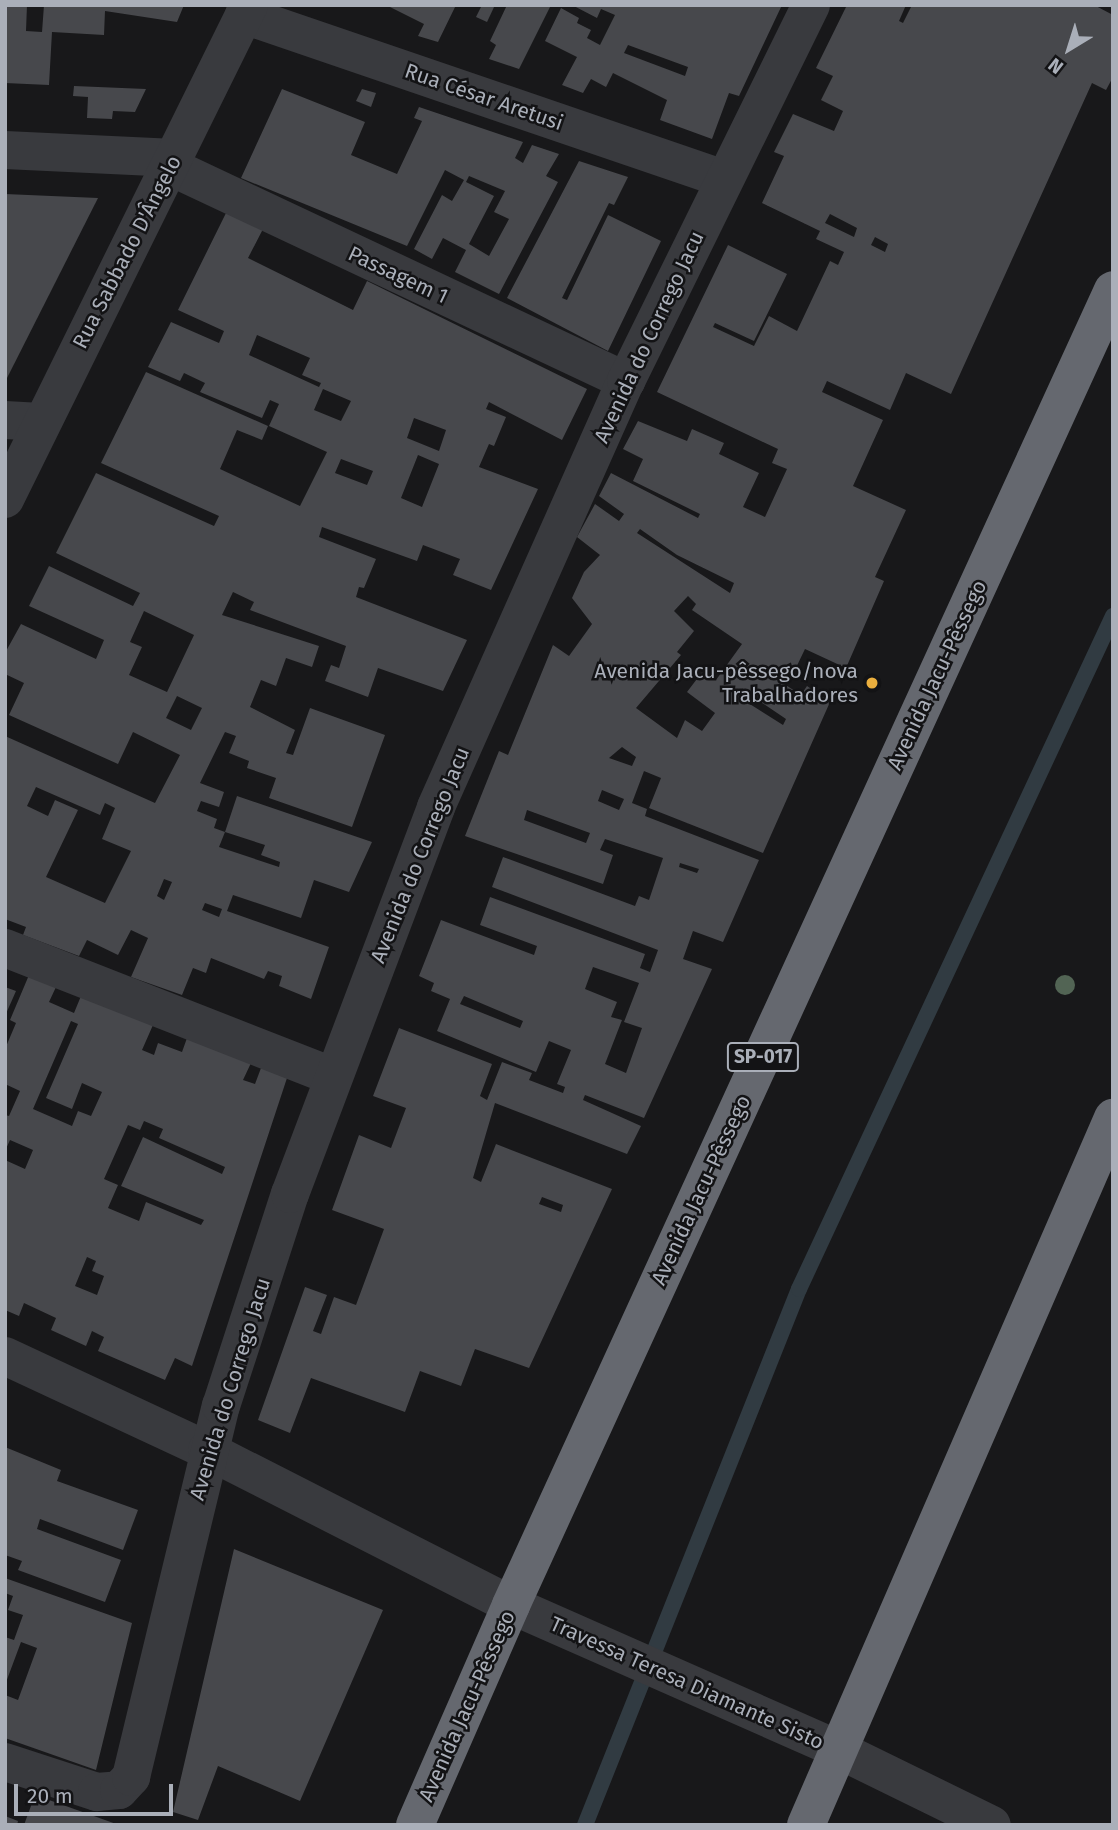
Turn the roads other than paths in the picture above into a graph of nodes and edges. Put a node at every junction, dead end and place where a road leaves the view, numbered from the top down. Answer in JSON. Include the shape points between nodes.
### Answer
{"nodes":[{"id":1,"x":811,"y":5,"type":"edge"},
{"id":2,"x":246,"y":10,"type":"edge"},
{"id":3,"x":5,"y":150,"type":"edge"},
{"id":4,"x":173,"y":163,"type":"junction"},
{"id":5,"x":724,"y":179,"type":"junction"},
{"id":6,"x":1113,"y":290,"type":"edge"},
{"id":7,"x":626,"y":380,"type":"junction"},
{"id":8,"x":23,"y":421,"type":"edge"},
{"id":9,"x":5,"y":499,"type":"edge"},
{"id":10,"x":5,"y":948,"type":"edge"},
{"id":11,"x":334,"y":1077,"type":"junction"},
{"id":12,"x":1113,"y":1118,"type":"edge"},
{"id":13,"x":5,"y":1356,"type":"edge"},
{"id":14,"x":207,"y":1450,"type":"junction"},
{"id":15,"x":511,"y":1605,"type":"junction"},
{"id":16,"x":825,"y":1744,"type":"junction"},
{"id":17,"x":5,"y":1762,"type":"edge"},
{"id":18,"x":415,"y":1825,"type":"edge"},
{"id":19,"x":806,"y":1825,"type":"edge"},
{"id":20,"x":992,"y":1825,"type":"edge"}],
"edges":[{"from":1,"to":5,"type":"street","name":"Avenida do Corrego Jacu"},
{"from":2,"to":4,"type":"street","name":"Rua Sabbado D'Ângelo"},
{"from":2,"to":5,"type":"street","name":"Rua César Aretusi"},
{"from":3,"to":4,"type":"street"},
{"from":4,"to":7,"type":"street","name":"Passagem 1"},
{"from":4,"to":8,"type":"street","name":"Rua Sabbado D'Ângelo"},
{"from":5,"to":7,"type":"street","name":"Avenida do Corrego Jacu"},
{"from":6,"to":15,"type":"highway","name":"Avenida Jacu-Pêssego","number":"SP-017"},
{"from":7,"to":11,"type":"street","name":"Avenida do Corrego Jacu","via":[[436,807]]},
{"from":8,"to":9,"type":"street","name":"Rua Sabbado D'Ângelo"},
{"from":10,"to":11,"type":"street"},
{"from":11,"to":14,"type":"street","name":"Avenida do Corrego Jacu","via":[[290,1194]]},
{"from":12,"to":16,"type":"highway"},
{"from":13,"to":14,"type":"street","name":"Travessa Teresa Diamante Sisto"},
{"from":14,"to":15,"type":"street","name":"Travessa Teresa Diamante Sisto"},
{"from":14,"to":17,"type":"street","name":"Avenida do Corrego Jacu","via":[[141,1747],[126,1785],[108,1793]]},
{"from":15,"to":16,"type":"street","name":"Travessa Teresa Diamante Sisto"},
{"from":15,"to":18,"type":"highway","name":"Avenida Jacu-Pêssego","number":"SP-017"},
{"from":16,"to":19,"type":"highway"},
{"from":16,"to":20,"type":"street","name":"Travessa Teresa Diamante Sisto"}]}
